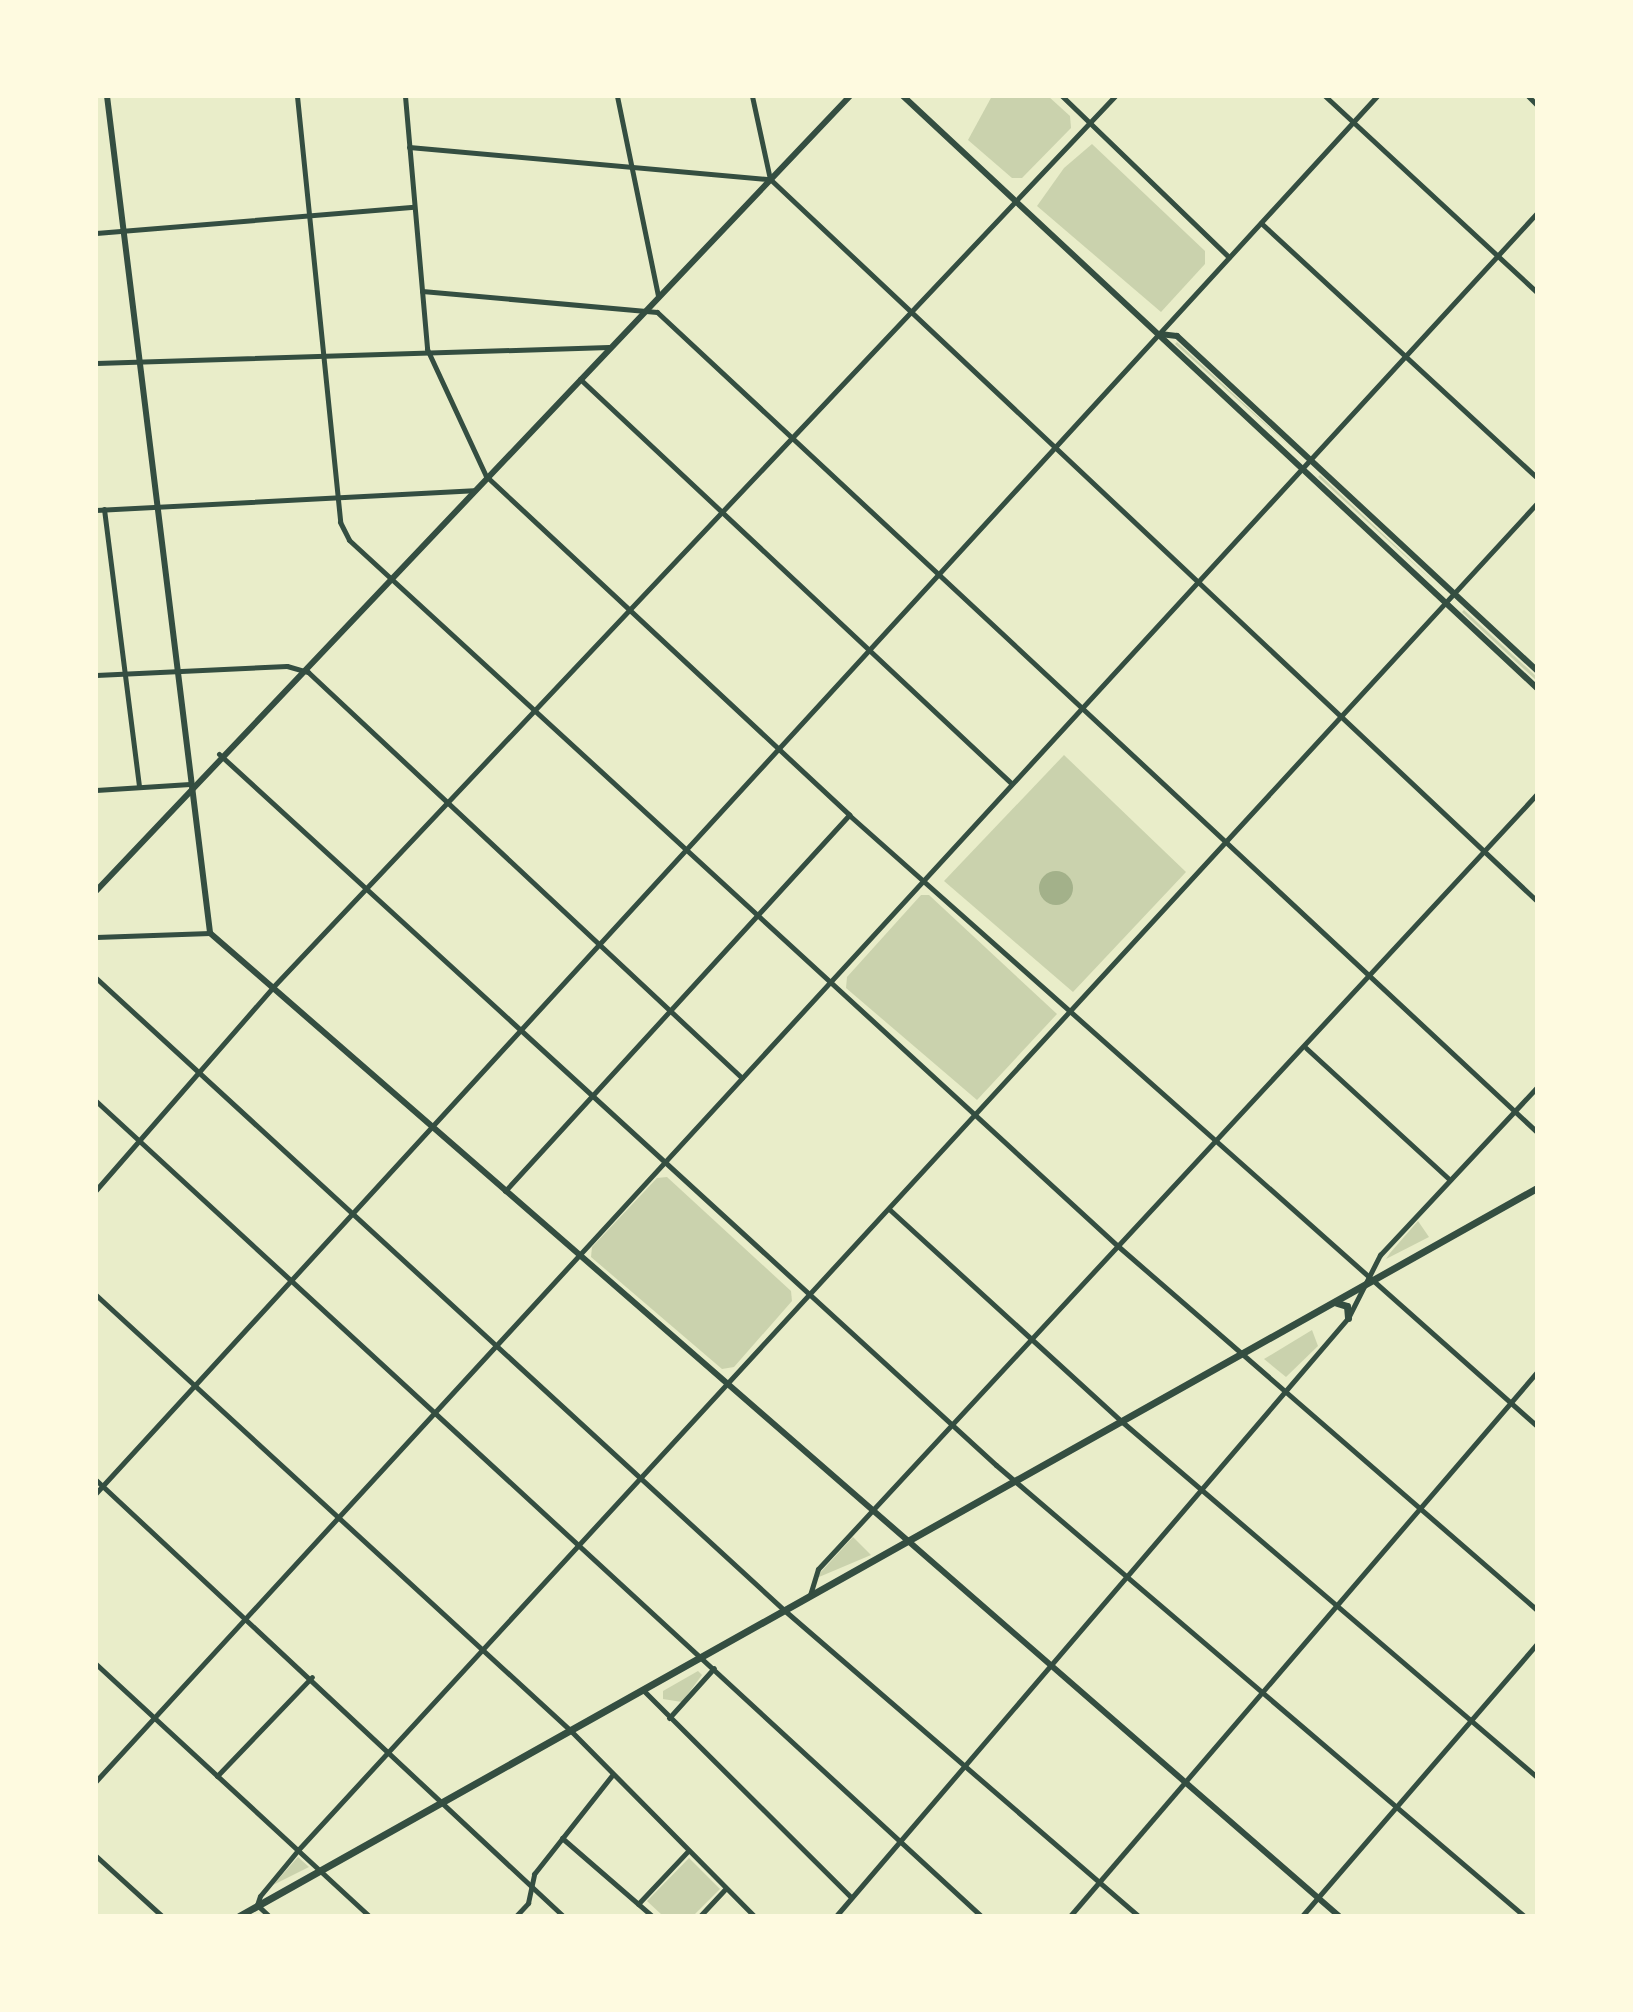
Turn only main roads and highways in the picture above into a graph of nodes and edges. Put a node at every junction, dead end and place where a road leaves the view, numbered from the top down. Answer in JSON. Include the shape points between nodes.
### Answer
{"nodes":[{"id":1,"x":1537,"y":1188,"type":"edge"},
{"id":2,"x":1335,"y":1303,"type":"junction"},
{"id":3,"x":1348,"y":1318,"type":"road end"},
{"id":4,"x":239,"y":1916,"type":"edge"}],
"edges":[{"from":1,"to":2,"type":"main road"},
{"from":2,"to":3,"type":"main road","via":[[1347,1306]]},
{"from":2,"to":4,"type":"main road"}]}
